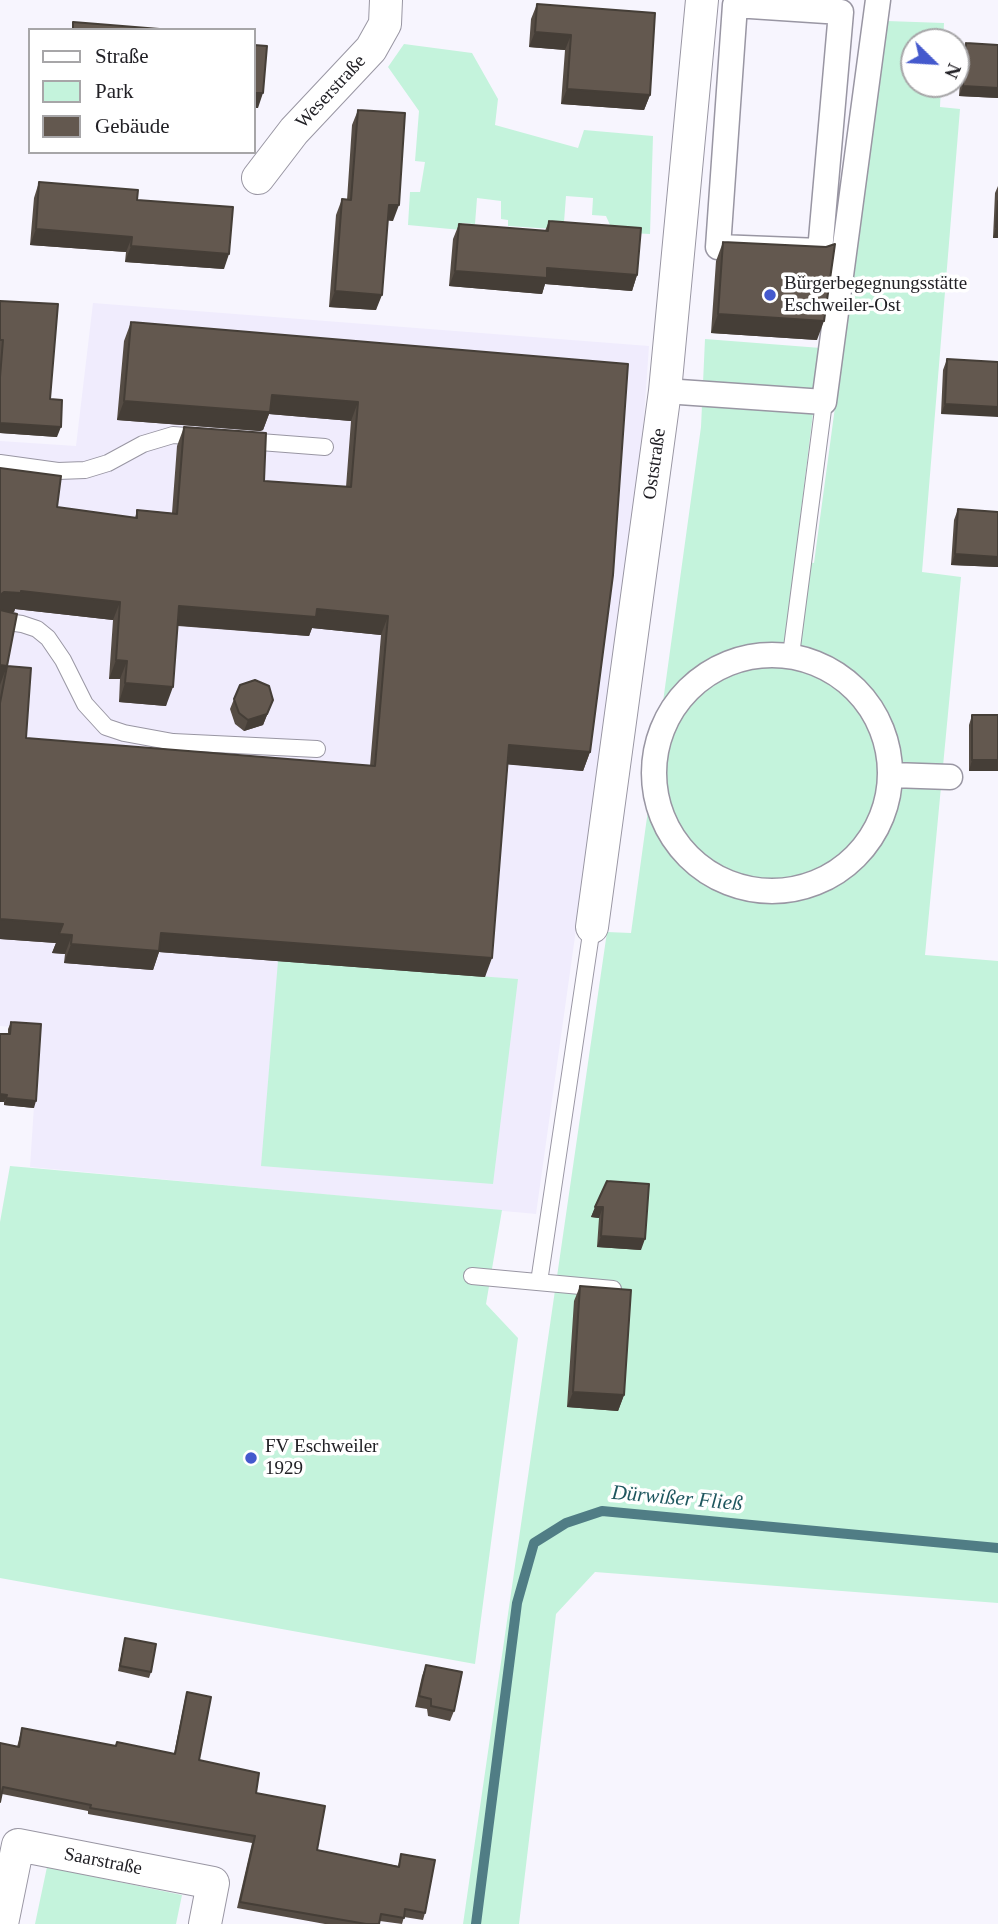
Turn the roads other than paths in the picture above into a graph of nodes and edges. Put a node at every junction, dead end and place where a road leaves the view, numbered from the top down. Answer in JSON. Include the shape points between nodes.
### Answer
{"nodes":[{"id":1,"x":386,"y":0,"type":"edge"},
{"id":2,"x":702,"y":0,"type":"edge"},
{"id":3,"x":878,"y":0,"type":"edge"},
{"id":4,"x":258,"y":178,"type":"dead end"},
{"id":5,"x":682,"y":218,"type":"junction"},
{"id":6,"x":720,"y":219,"type":"junction"},
{"id":7,"x":822,"y":227,"type":"junction"},
{"id":8,"x":847,"y":229,"type":"junction"},
{"id":9,"x":665,"y":391,"type":"junction"},
{"id":10,"x":824,"y":402,"type":"junction"},
{"id":11,"x":325,"y":447,"type":"dead end"},
{"id":12,"x":0,"y":463,"type":"edge"},
{"id":13,"x":0,"y":621,"type":"edge"},
{"id":14,"x":791,"y":655,"type":"junction"},
{"id":15,"x":317,"y":749,"type":"dead end"},
{"id":16,"x":615,"y":752,"type":"junction"},
{"id":17,"x":654,"y":754,"type":"junction"},
{"id":18,"x":892,"y":775,"type":"junction"},
{"id":19,"x":950,"y":777,"type":"dead end"},
{"id":20,"x":592,"y":927,"type":"joint"},
{"id":21,"x":472,"y":1276,"type":"dead end"},
{"id":22,"x":539,"y":1282,"type":"junction"},
{"id":23,"x":620,"y":1290,"type":"edge"},
{"id":24,"x":2,"y":1915,"type":"edge"},
{"id":25,"x":205,"y":1924,"type":"edge"}],
"edges":[{"from":1,"to":4,"type":"street","name":"Weserstraße","via":[[385,24],[371,49],[294,131]]},
{"from":2,"to":5,"type":"street","name":"Oststraße"},
{"from":3,"to":8,"type":"street"},
{"from":5,"to":6,"type":"street"},
{"from":5,"to":9,"type":"street","name":"Oststraße"},
{"from":6,"to":7,"type":"street","via":[[718,247],[820,251]]},
{"from":6,"to":7,"type":"street","via":[[735,5],[841,12]]},
{"from":7,"to":8,"type":"street"},
{"from":8,"to":10,"type":"street"},
{"from":9,"to":10,"type":"street"},
{"from":9,"to":16,"type":"street","name":"Oststraße"},
{"from":10,"to":14,"type":"lane"},
{"from":11,"to":12,"type":"lane","via":[[173,435],[85,470]]},
{"from":13,"to":15,"type":"lane","via":[[37,629],[48,638],[85,704],[106,727],[173,742]]},
{"from":14,"to":17,"type":"street","via":[[750,655],[700,677],[663,724]]},
{"from":14,"to":18,"type":"street","via":[[842,676],[865,697],[886,736]]},
{"from":16,"to":17,"type":"street"},
{"from":16,"to":20,"type":"street","name":"Oststraße"},
{"from":17,"to":18,"type":"street","via":[[655,796],[675,842],[704,871],[735,886],[779,892],[815,884],[860,853],[886,809]]},
{"from":18,"to":19,"type":"street"},
{"from":20,"to":22,"type":"lane"},
{"from":21,"to":22,"type":"lane"},
{"from":22,"to":23,"type":"lane"},
{"from":24,"to":25,"type":"street","name":"Saarstraße","via":[[18,1845],[213,1883]]}]}
